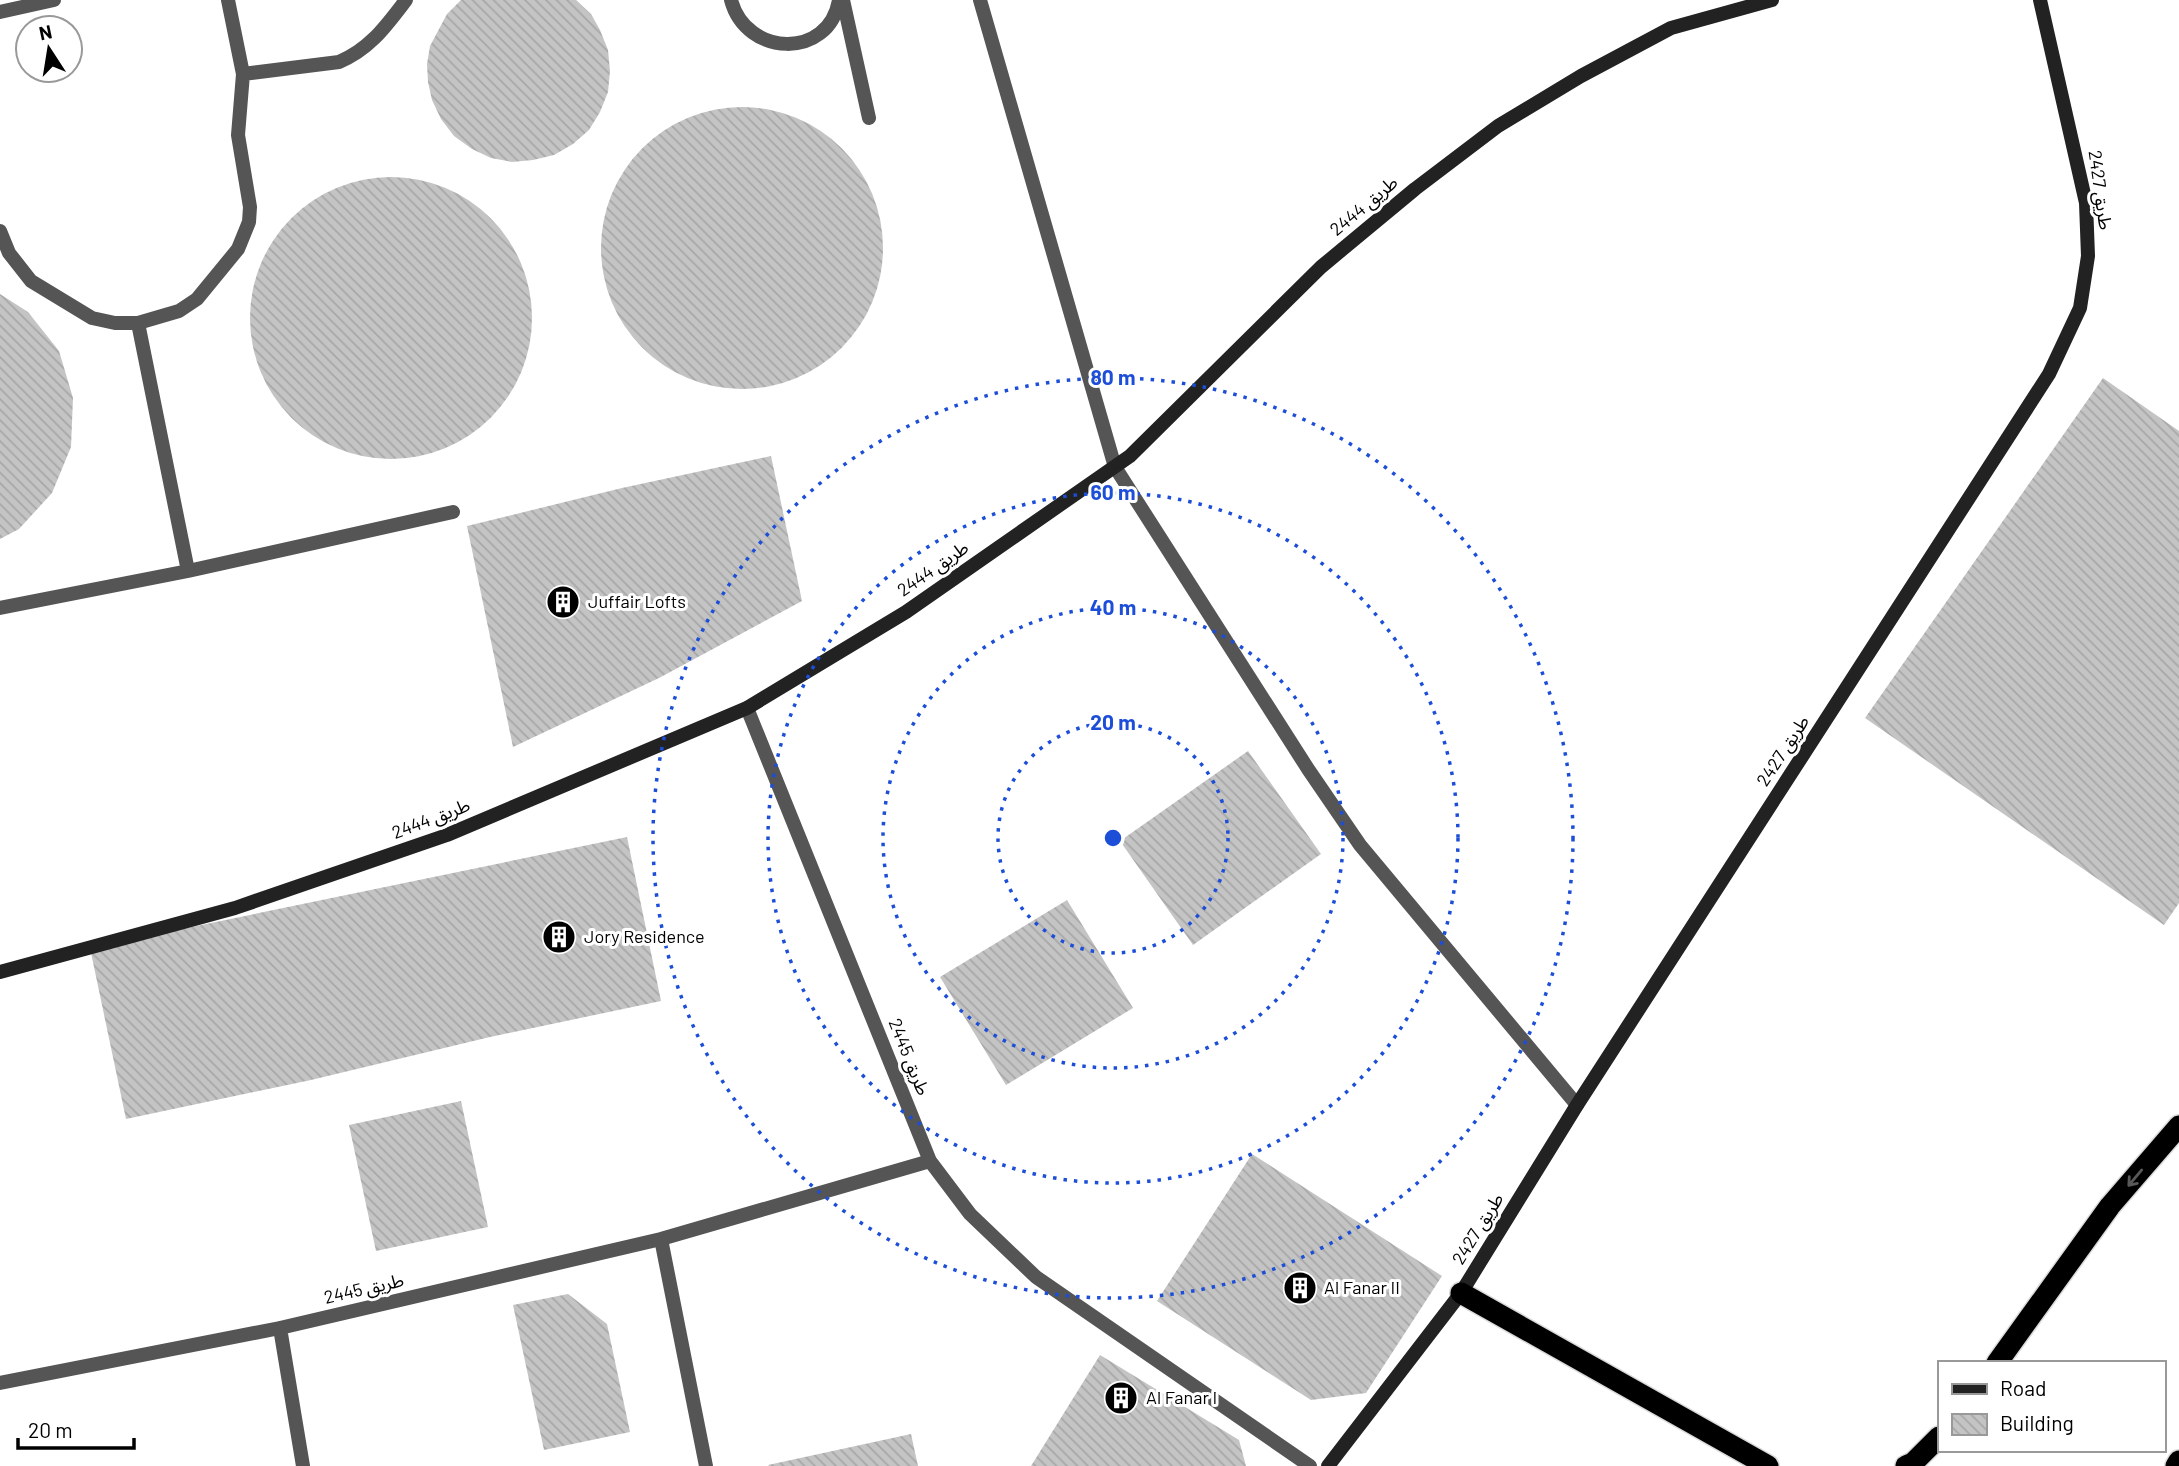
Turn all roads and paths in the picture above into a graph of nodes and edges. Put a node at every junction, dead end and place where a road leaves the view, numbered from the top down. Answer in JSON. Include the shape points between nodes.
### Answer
{"nodes":[{"id":1,"x":54,"y":0,"type":"edge"},
{"id":2,"x":229,"y":0,"type":"edge"},
{"id":3,"x":406,"y":0,"type":"edge"},
{"id":4,"x":731,"y":0,"type":"edge"},
{"id":5,"x":841,"y":0,"type":"edge"},
{"id":6,"x":980,"y":0,"type":"edge"},
{"id":7,"x":1772,"y":0,"type":"edge"},
{"id":8,"x":2040,"y":0,"type":"edge"},
{"id":9,"x":0,"y":12,"type":"edge"},
{"id":10,"x":243,"y":74,"type":"junction"},
{"id":11,"x":869,"y":118,"type":"dead end"},
{"id":12,"x":0,"y":231,"type":"edge"},
{"id":13,"x":138,"y":323,"type":"junction"},
{"id":14,"x":1115,"y":467,"type":"junction"},
{"id":15,"x":453,"y":512,"type":"dead end"},
{"id":16,"x":188,"y":571,"type":"junction"},
{"id":17,"x":0,"y":608,"type":"edge"},
{"id":18,"x":747,"y":708,"type":"junction"},
{"id":19,"x":0,"y":972,"type":"edge"},
{"id":20,"x":1577,"y":1105,"type":"junction"},
{"id":21,"x":2179,"y":1126,"type":"edge"},
{"id":22,"x":930,"y":1161,"type":"junction"},
{"id":23,"x":661,"y":1240,"type":"junction"},
{"id":24,"x":1461,"y":1293,"type":"junction"},
{"id":25,"x":281,"y":1328,"type":"junction"},
{"id":26,"x":1998,"y":1361,"type":"edge"},
{"id":27,"x":0,"y":1383,"type":"edge"},
{"id":28,"x":1938,"y":1438,"type":"edge"},
{"id":29,"x":1723,"y":1442,"type":"junction"},
{"id":30,"x":2179,"y":1461,"type":"edge"},
{"id":31,"x":303,"y":1466,"type":"edge"},
{"id":32,"x":706,"y":1466,"type":"edge"},
{"id":33,"x":1310,"y":1466,"type":"edge"},
{"id":34,"x":1328,"y":1466,"type":"edge"},
{"id":35,"x":1749,"y":1466,"type":"edge"},
{"id":36,"x":1768,"y":1466,"type":"edge"},
{"id":37,"x":1906,"y":1466,"type":"edge"},
{"id":38,"x":2176,"y":1466,"type":"edge"}],
"edges":[{"from":1,"to":9,"type":"street"},
{"from":2,"to":10,"type":"street"},
{"from":3,"to":10,"type":"street","via":[[377,37],[353,56],[339,62]]},
{"from":4,"to":5,"type":"street","via":[[742,24],[753,34],[781,45],[822,30]]},
{"from":5,"to":11,"type":"street"},
{"from":6,"to":14,"type":"street"},
{"from":7,"to":14,"type":"street","name":"طريق 2444","via":[[1671,28],[1498,125],[1321,267]]},
{"from":8,"to":20,"type":"street","name":"طريق 2427","via":[[2086,203],[2088,256],[2080,308],[2049,374]]},
{"from":10,"to":13,"type":"street","via":[[238,135],[250,207],[244,236],[197,299],[179,311]]},
{"from":12,"to":13,"type":"street","via":[[19,268],[46,292],[92,318]]},
{"from":13,"to":16,"type":"street"},
{"from":14,"to":18,"type":"street","name":"طريق 2444","via":[[906,611]]},
{"from":14,"to":20,"type":"street","via":[[1360,845]]},
{"from":15,"to":16,"type":"street"},
{"from":16,"to":17,"type":"street"},
{"from":18,"to":19,"type":"street","name":"طريق 2444","via":[[447,835],[235,908]]},
{"from":18,"to":22,"type":"street","name":"طريق 2445"},
{"from":20,"to":24,"type":"street","name":"طريق 2427"},
{"from":21,"to":26,"type":"highway","one_way":true,"via":[[2110,1206]]},
{"from":22,"to":23,"type":"street","name":"طريق 2445"},
{"from":22,"to":33,"type":"street","via":[[970,1214],[1036,1277]]},
{"from":23,"to":25,"type":"street","name":"طريق 2445"},
{"from":23,"to":32,"type":"street"},
{"from":24,"to":29,"type":"highway"},
{"from":24,"to":34,"type":"street","name":"طريق 2427"},
{"from":25,"to":27,"type":"street","name":"طريق 2445"},
{"from":25,"to":31,"type":"street"},
{"from":28,"to":37,"type":"highway"},
{"from":29,"to":35,"type":"highway"},
{"from":29,"to":36,"type":"highway"},
{"from":30,"to":38,"type":"highway"}]}
